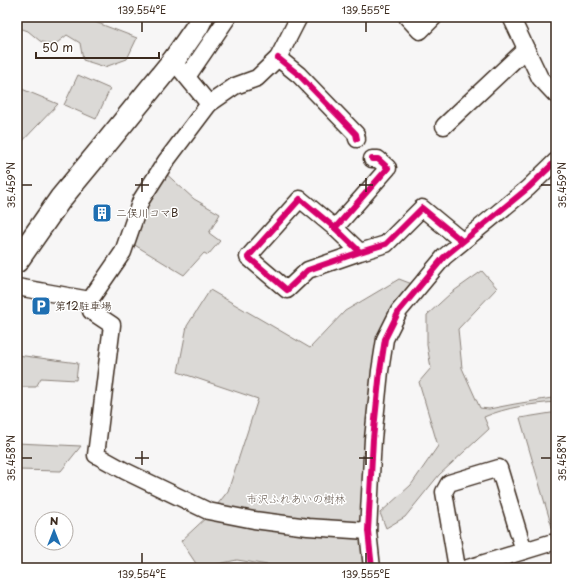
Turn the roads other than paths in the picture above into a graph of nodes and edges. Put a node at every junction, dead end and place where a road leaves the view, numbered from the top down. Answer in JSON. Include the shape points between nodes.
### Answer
{"nodes":[{"id":1,"x":202,"y":17,"type":"edge"},
{"id":2,"x":228,"y":17,"type":"edge"},
{"id":3,"x":299,"y":17,"type":"edge"},
{"id":4,"x":407,"y":17,"type":"edge"},
{"id":5,"x":434,"y":17,"type":"edge"},
{"id":6,"x":511,"y":17,"type":"edge"},
{"id":7,"x":526,"y":49,"type":"junction"},
{"id":8,"x":278,"y":58,"type":"junction"},
{"id":9,"x":174,"y":60,"type":"junction"},
{"id":10,"x":187,"y":77,"type":"junction"},
{"id":11,"x":556,"y":95,"type":"edge"},
{"id":12,"x":209,"y":104,"type":"junction"},
{"id":13,"x":444,"y":126,"type":"dead end"},
{"id":14,"x":357,"y":139,"type":"dead end"},
{"id":15,"x":372,"y":159,"type":"dead end"},
{"id":16,"x":556,"y":161,"type":"edge"},
{"id":17,"x":335,"y":228,"type":"junction"},
{"id":18,"x":462,"y":241,"type":"junction"},
{"id":19,"x":360,"y":252,"type":"junction"},
{"id":20,"x":17,"y":261,"type":"edge"},
{"id":21,"x":17,"y":287,"type":"edge"},
{"id":22,"x":90,"y":300,"type":"junction"},
{"id":23,"x":368,"y":531,"type":"junction"},
{"id":24,"x":550,"y":542,"type":"dead end"},
{"id":25,"x":524,"y":551,"type":"junction"},
{"id":26,"x":372,"y":568,"type":"edge"},
{"id":27,"x":457,"y":568,"type":"edge"},
{"id":28,"x":468,"y":568,"type":"edge"}],
"edges":[{"from":1,"to":9,"type":"street"},
{"from":2,"to":10,"type":"street"},
{"from":3,"to":8,"type":"street"},
{"from":4,"to":5,"type":"street","via":[[420,31]]},
{"from":6,"to":7,"type":"street"},
{"from":7,"to":11,"type":"street","via":[[540,78]]},
{"from":7,"to":13,"type":"street"},
{"from":8,"to":12,"type":"street","via":[[257,78],[235,86]]},
{"from":8,"to":14,"type":"street","via":[[299,75],[356,134]]},
{"from":9,"to":10,"type":"street"},
{"from":9,"to":20,"type":"street","via":[[61,198]]},
{"from":10,"to":12,"type":"street"},
{"from":12,"to":22,"type":"street","via":[[166,161],[141,200],[122,252]]},
{"from":15,"to":17,"type":"street","via":[[378,159],[388,168]]},
{"from":16,"to":18,"type":"street","via":[[528,188]]},
{"from":17,"to":19,"type":"street"},
{"from":17,"to":19,"type":"street","via":[[300,199],[248,257],[287,290],[308,270]]},
{"from":18,"to":19,"type":"street","via":[[422,208],[386,244]]},
{"from":18,"to":23,"type":"street","via":[[444,256],[399,311],[385,339],[373,439]]},
{"from":21,"to":22,"type":"street"},
{"from":22,"to":23,"type":"street","via":[[90,311],[112,325],[96,455],[208,511],[308,527]]},
{"from":23,"to":26,"type":"street"},
{"from":24,"to":25,"type":"street"},
{"from":25,"to":27,"type":"street","via":[[499,468],[449,483],[444,492]]},
{"from":25,"to":28,"type":"street"}]}
